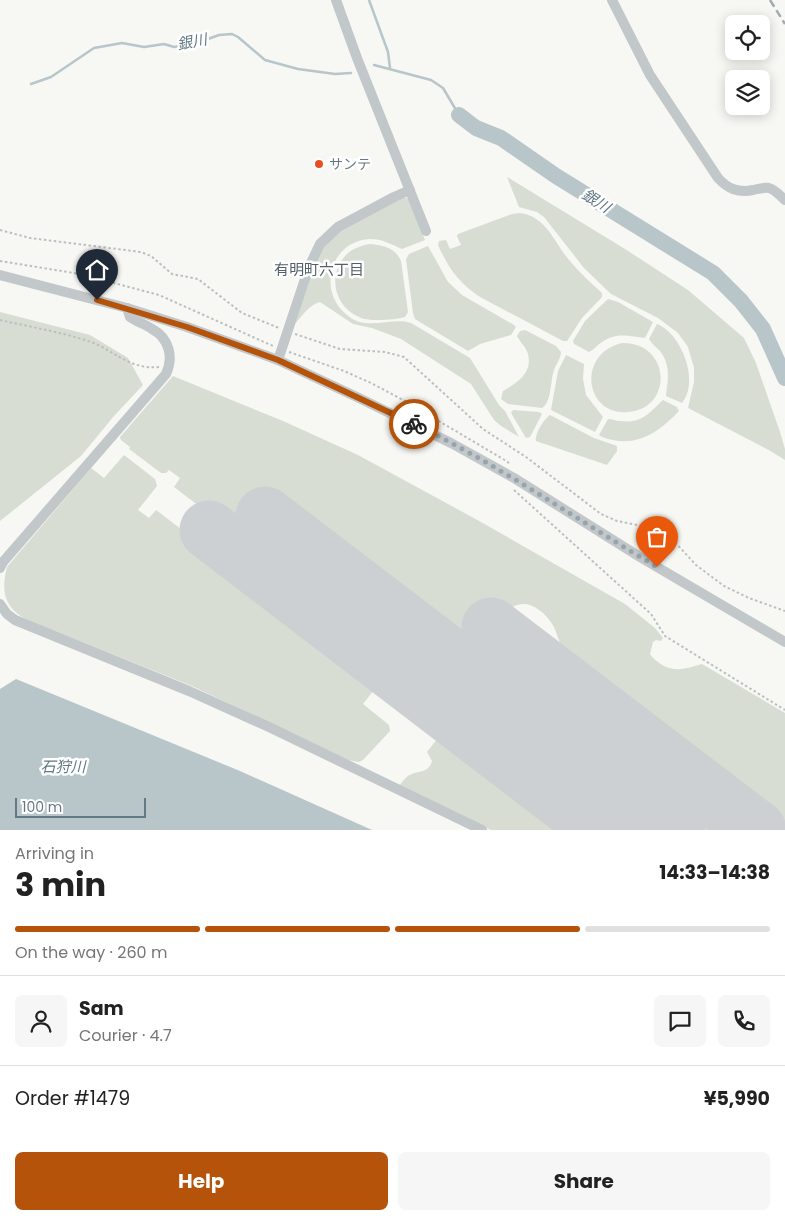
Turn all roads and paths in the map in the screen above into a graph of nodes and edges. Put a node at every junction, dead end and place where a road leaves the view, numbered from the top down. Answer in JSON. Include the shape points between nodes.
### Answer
{"nodes":[{"id":1,"x":336,"y":0,"type":"edge"},
{"id":2,"x":612,"y":0,"type":"edge"},
{"id":3,"x":410,"y":190,"type":"junction"},
{"id":4,"x":785,"y":200,"type":"edge"},
{"id":5,"x":0,"y":230,"type":"edge"},
{"id":6,"x":426,"y":231,"type":"dead end"},
{"id":7,"x":0,"y":275,"type":"edge"},
{"id":8,"x":127,"y":308,"type":"junction"},
{"id":9,"x":0,"y":320,"type":"edge"},
{"id":10,"x":288,"y":331,"type":"junction"},
{"id":11,"x":278,"y":360,"type":"junction"},
{"id":12,"x":170,"y":366,"type":"junction"},
{"id":13,"x":511,"y":488,"type":"dead end"},
{"id":14,"x":0,"y":568,"type":"edge"},
{"id":15,"x":0,"y":604,"type":"edge"},
{"id":16,"x":785,"y":611,"type":"edge"},
{"id":17,"x":785,"y":642,"type":"edge"},
{"id":18,"x":785,"y":710,"type":"edge"},
{"id":19,"x":482,"y":830,"type":"edge"}],
"edges":[{"from":1,"to":3,"type":"street"},
{"from":2,"to":4,"type":"street","via":[[650,75],[718,178],[734,190],[770,188]]},
{"from":3,"to":6,"type":"street"},
{"from":3,"to":10,"type":"street","via":[[338,227],[326,237],[309,266]]},
{"from":5,"to":10,"type":"path","via":[[30,238],[141,252],[151,256],[172,274],[198,279],[242,313]]},
{"from":7,"to":8,"type":"street"},
{"from":8,"to":11,"type":"street"},
{"from":8,"to":12,"type":"street","via":[[130,317],[158,333],[165,342]]},
{"from":9,"to":12,"type":"path","via":[[93,343],[147,368]]},
{"from":10,"to":11,"type":"street"},
{"from":10,"to":16,"type":"path","via":[[340,350],[404,356],[483,429],[601,514],[617,522],[657,530],[672,539],[696,565],[724,586]]},
{"from":11,"to":17,"type":"street","via":[[451,443],[514,478]]},
{"from":12,"to":14,"type":"street","via":[[156,387]]},
{"from":13,"to":18,"type":"path","via":[[650,614],[664,636]]},
{"from":15,"to":19,"type":"street","via":[[15,620],[189,691]]}]}
